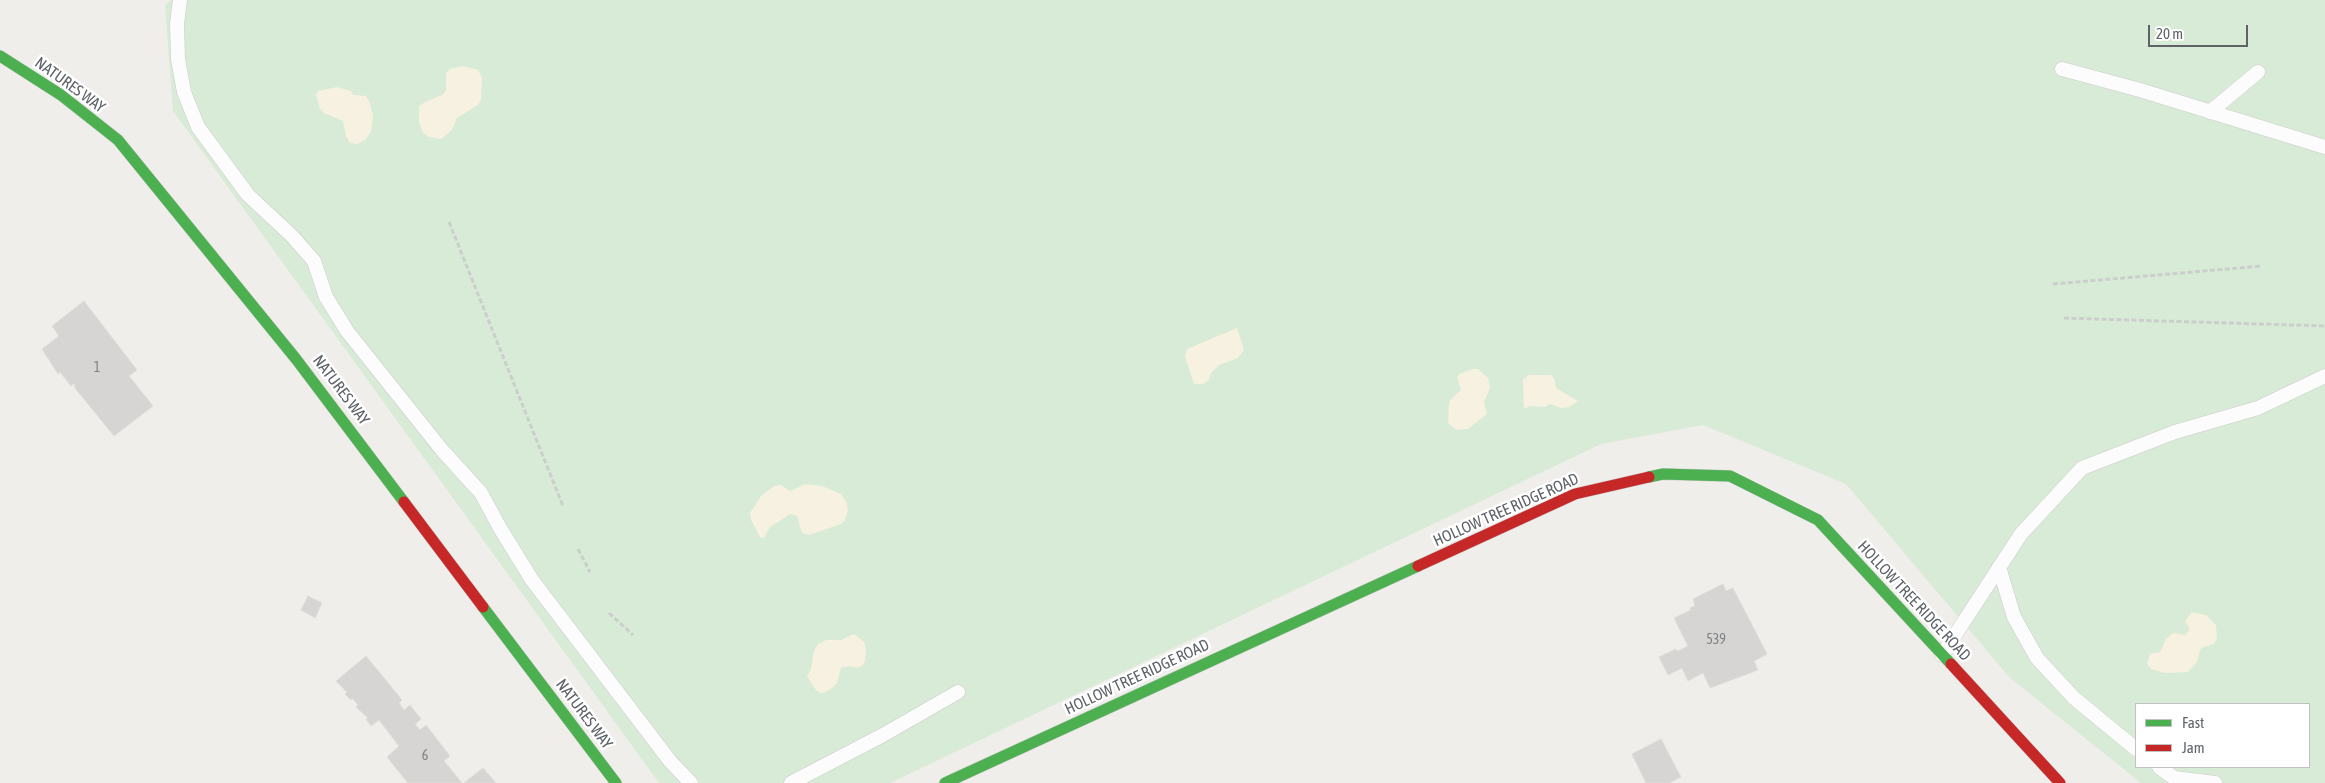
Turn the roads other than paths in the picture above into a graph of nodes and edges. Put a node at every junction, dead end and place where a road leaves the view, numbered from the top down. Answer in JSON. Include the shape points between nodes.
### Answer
{"nodes":[{"id":1,"x":180,"y":0,"type":"edge"},
{"id":2,"x":0,"y":56,"type":"edge"},
{"id":3,"x":2062,"y":69,"type":"dead end"},
{"id":4,"x":2258,"y":72,"type":"dead end"},
{"id":5,"x":2210,"y":112,"type":"junction"},
{"id":6,"x":2325,"y":147,"type":"edge"},
{"id":7,"x":2325,"y":376,"type":"edge"},
{"id":8,"x":1999,"y":567,"type":"junction"},
{"id":9,"x":1942,"y":655,"type":"junction"},
{"id":10,"x":958,"y":692,"type":"dead end"},
{"id":11,"x":2135,"y":748,"type":"edge"},
{"id":12,"x":2160,"y":768,"type":"edge"},
{"id":13,"x":616,"y":783,"type":"edge"},
{"id":14,"x":691,"y":783,"type":"edge"},
{"id":15,"x":791,"y":783,"type":"edge"},
{"id":16,"x":946,"y":783,"type":"edge"},
{"id":17,"x":2060,"y":783,"type":"edge"},
{"id":18,"x":2215,"y":783,"type":"edge"}],
"edges":[{"from":1,"to":14,"type":"lane","via":[[178,59],[184,92],[198,127],[248,195],[314,261],[326,297],[348,332],[442,450],[481,493],[532,580],[670,761]]},
{"from":2,"to":13,"type":"street","name":"NATURES WAY","via":[[61,95],[118,140],[296,359]]},
{"from":3,"to":5,"type":"lane"},
{"from":4,"to":5,"type":"lane"},
{"from":5,"to":6,"type":"lane"},
{"from":7,"to":8,"type":"lane","via":[[2258,408],[2176,432],[2082,468],[2021,534]]},
{"from":8,"to":9,"type":"lane"},
{"from":8,"to":11,"type":"lane","via":[[2014,617],[2037,658],[2074,698]]},
{"from":9,"to":16,"type":"street","name":"HOLLOW TREE RIDGE ROAD","via":[[1818,520],[1730,476],[1663,474],[1575,494]]},
{"from":9,"to":17,"type":"street","name":"HOLLOW TREE RIDGE ROAD"},
{"from":10,"to":15,"type":"lane"},
{"from":12,"to":18,"type":"lane","via":[[2174,778]]}]}
